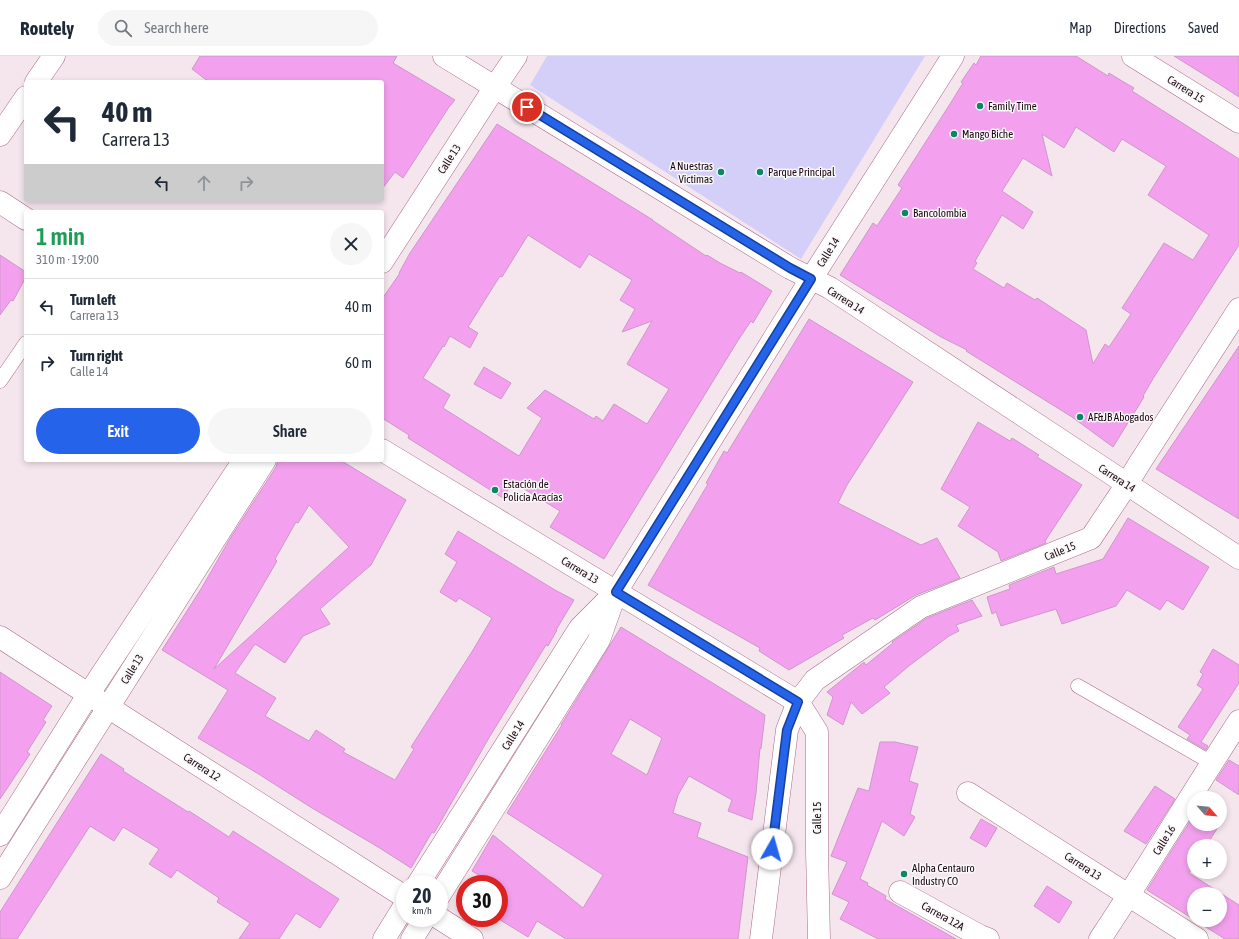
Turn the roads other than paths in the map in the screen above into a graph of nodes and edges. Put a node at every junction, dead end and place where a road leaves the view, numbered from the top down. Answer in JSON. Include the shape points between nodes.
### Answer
{"nodes":[{"id":1,"x":54,"y":56,"type":"edge"},
{"id":2,"x":444,"y":56,"type":"edge"},
{"id":3,"x":516,"y":56,"type":"edge"},
{"id":4,"x":953,"y":56,"type":"edge"},
{"id":5,"x":1133,"y":56,"type":"edge"},
{"id":6,"x":37,"y":80,"type":"edge"},
{"id":7,"x":495,"y":87,"type":"junction"},
{"id":8,"x":24,"y":100,"type":"edge"},
{"id":9,"x":1239,"y":122,"type":"edge"},
{"id":10,"x":0,"y":135,"type":"edge"},
{"id":11,"x":0,"y":202,"type":"edge"},
{"id":12,"x":24,"y":218,"type":"edge"},
{"id":13,"x":384,"y":259,"type":"edge"},
{"id":14,"x":811,"y":279,"type":"junction"},
{"id":15,"x":1239,"y":310,"type":"edge"},
{"id":16,"x":24,"y":346,"type":"edge"},
{"id":17,"x":0,"y":381,"type":"edge"},
{"id":18,"x":384,"y":451,"type":"edge"},
{"id":19,"x":243,"y":462,"type":"edge"},
{"id":20,"x":264,"y":462,"type":"edge"},
{"id":21,"x":1126,"y":484,"type":"junction"},
{"id":22,"x":1239,"y":558,"type":"edge"},
{"id":23,"x":616,"y":592,"type":"junction"},
{"id":24,"x":0,"y":637,"type":"edge"},
{"id":25,"x":1078,"y":686,"type":"dead end"},
{"id":26,"x":88,"y":695,"type":"junction"},
{"id":27,"x":798,"y":702,"type":"junction"},
{"id":28,"x":108,"y":707,"type":"junction"},
{"id":29,"x":1239,"y":721,"type":"edge"},
{"id":30,"x":1212,"y":762,"type":"junction"},
{"id":31,"x":968,"y":793,"type":"dead end"},
{"id":32,"x":0,"y":835,"type":"edge"},
{"id":33,"x":424,"y":875,"type":"edge"},
{"id":34,"x":0,"y":878,"type":"edge"},
{"id":35,"x":448,"y":882,"type":"edge"},
{"id":36,"x":396,"y":891,"type":"edge"},
{"id":37,"x":900,"y":892,"type":"dead end"},
{"id":38,"x":1129,"y":896,"type":"junction"},
{"id":39,"x":396,"y":920,"type":"edge"},
{"id":40,"x":448,"y":924,"type":"edge"},
{"id":41,"x":420,"y":927,"type":"edge"},
{"id":42,"x":384,"y":939,"type":"edge"},
{"id":43,"x":412,"y":939,"type":"edge"},
{"id":44,"x":472,"y":939,"type":"edge"},
{"id":45,"x":761,"y":939,"type":"edge"},
{"id":46,"x":819,"y":939,"type":"edge"},
{"id":47,"x":988,"y":939,"type":"edge"},
{"id":48,"x":1100,"y":939,"type":"edge"},
{"id":49,"x":1197,"y":939,"type":"edge"}],
"edges":[{"from":1,"to":6,"type":"street"},
{"from":2,"to":7,"type":"street","name":"Carrera 14"},
{"from":3,"to":7,"type":"street","name":"Calle 13"},
{"from":4,"to":14,"type":"street","name":"Calle 14"},
{"from":5,"to":9,"type":"street","name":"Carrera 15"},
{"from":7,"to":13,"type":"street","name":"Calle 13"},
{"from":7,"to":14,"type":"street","name":"Carrera 14"},
{"from":8,"to":10,"type":"street"},
{"from":11,"to":12,"type":"street"},
{"from":14,"to":21,"type":"street","name":"Carrera 14","via":[[830,288]]},
{"from":14,"to":23,"type":"street","name":"Calle 14"},
{"from":15,"to":21,"type":"street","name":"Calle 15"},
{"from":16,"to":17,"type":"lane"},
{"from":18,"to":23,"type":"street","name":"Carrera 13"},
{"from":19,"to":26,"type":"street","name":"Calle 13"},
{"from":20,"to":28,"type":"street","name":"Calle 13"},
{"from":21,"to":22,"type":"street","name":"Carrera 14"},
{"from":21,"to":27,"type":"street","name":"Calle 15","via":[[1091,538],[921,607],[815,680]]},
{"from":23,"to":27,"type":"street","name":"Carrera 13"},
{"from":23,"to":33,"type":"street","name":"Calle 14","via":[[580,628]]},
{"from":23,"to":35,"type":"street","name":"Calle 14","via":[[599,640]]},
{"from":24,"to":26,"type":"street","name":"Carrera 12"},
{"from":25,"to":30,"type":"lane"},
{"from":26,"to":28,"type":"street","name":"Carrera 12"},
{"from":26,"to":32,"type":"street","name":"Calle 13"},
{"from":27,"to":45,"type":"street","name":"Calle 15","via":[[787,730]]},
{"from":27,"to":46,"type":"street","name":"Calle 15","via":[[817,732]]},
{"from":28,"to":34,"type":"street","name":"Calle 13"},
{"from":28,"to":36,"type":"street","name":"Carrera 12"},
{"from":29,"to":30,"type":"street","name":"Calle 16"},
{"from":30,"to":38,"type":"street","name":"Calle 16"},
{"from":31,"to":38,"type":"street","name":"Carrera 13"},
{"from":37,"to":47,"type":"street","name":"Carrera 12A"},
{"from":38,"to":48,"type":"street","name":"Calle 16"},
{"from":38,"to":49,"type":"street","name":"Carrera 13"},
{"from":39,"to":42,"type":"street"},
{"from":40,"to":44,"type":"street"},
{"from":41,"to":43,"type":"street"}]}
